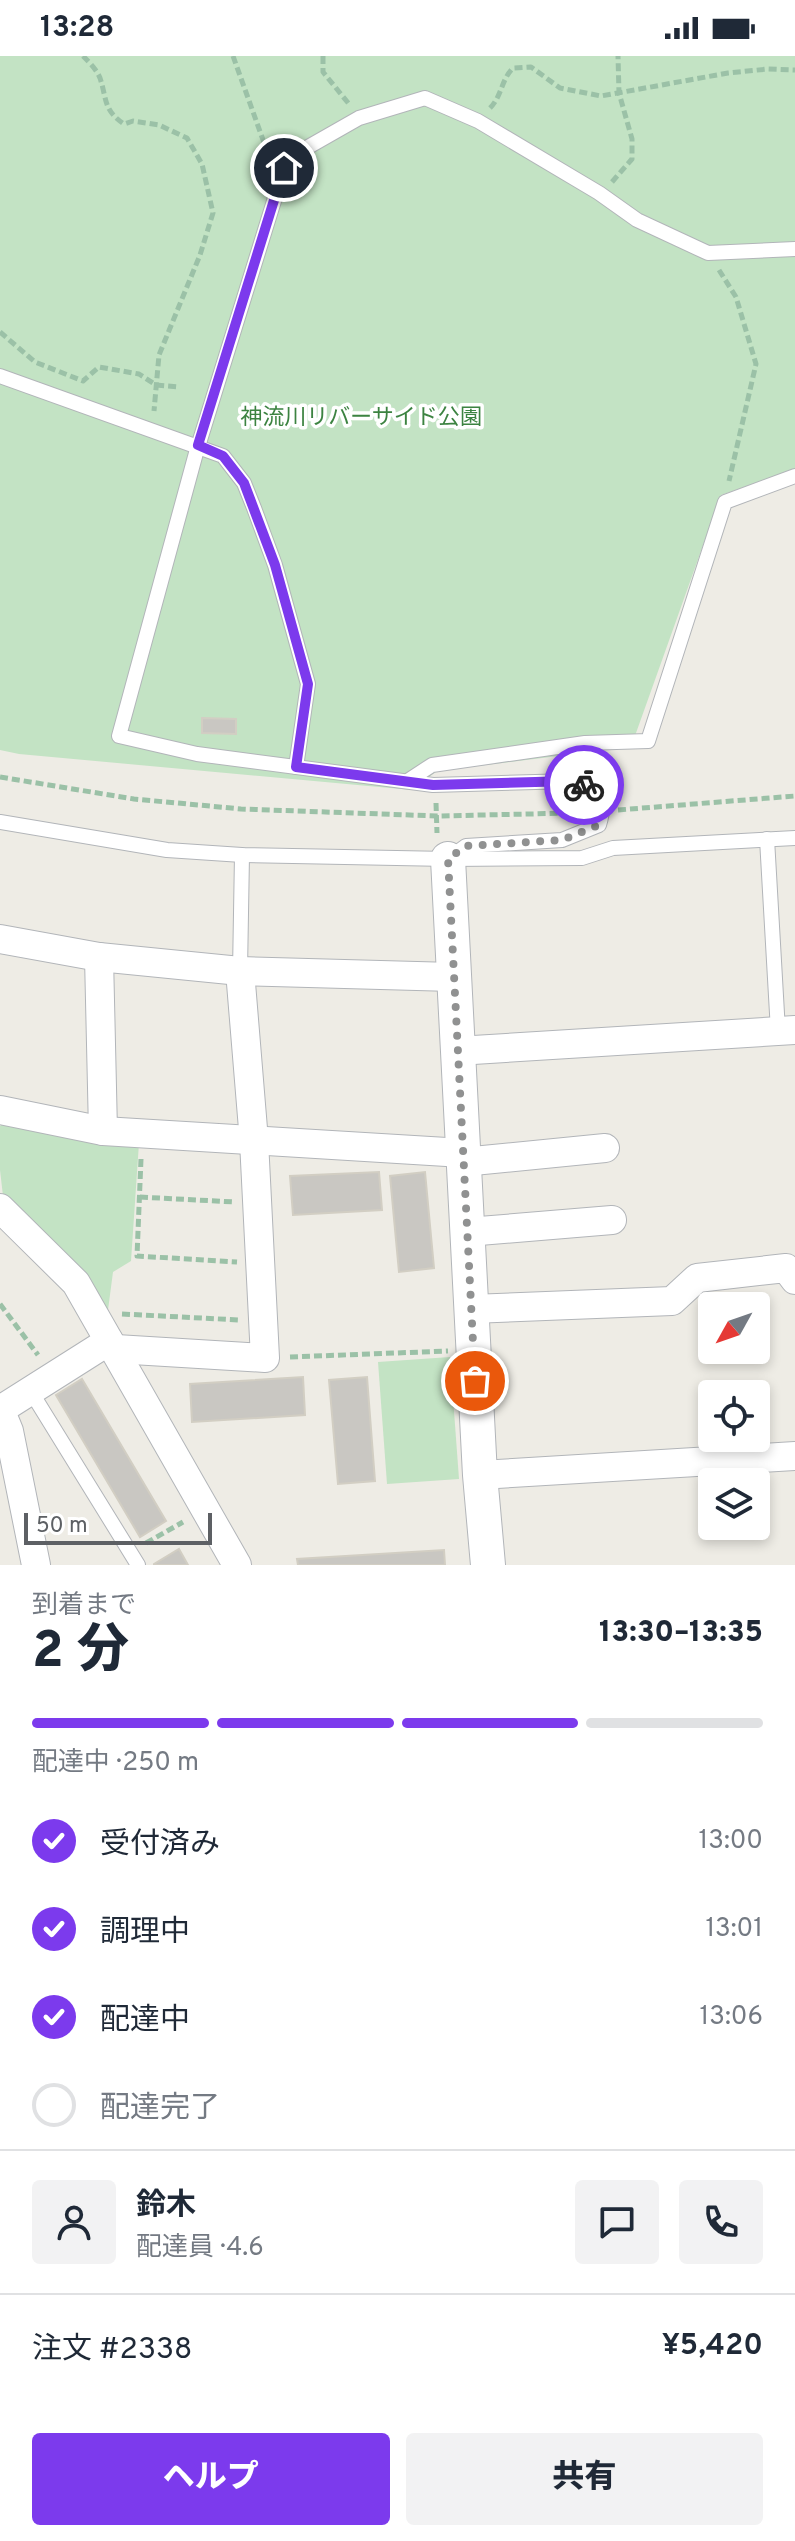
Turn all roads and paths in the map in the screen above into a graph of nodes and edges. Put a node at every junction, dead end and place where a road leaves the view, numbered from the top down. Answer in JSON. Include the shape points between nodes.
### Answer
{"nodes":[{"id":1,"x":83,"y":56,"type":"edge"},
{"id":2,"x":233,"y":56,"type":"edge"},
{"id":3,"x":323,"y":56,"type":"edge"},
{"id":4,"x":618,"y":56,"type":"edge"},
{"id":5,"x":795,"y":70,"type":"edge"},
{"id":6,"x":619,"y":93,"type":"junction"},
{"id":7,"x":359,"y":118,"type":"junction"},
{"id":8,"x":478,"y":121,"type":"junction"},
{"id":9,"x":287,"y":159,"type":"junction"},
{"id":10,"x":599,"y":193,"type":"junction"},
{"id":11,"x":795,"y":249,"type":"edge"},
{"id":12,"x":708,"y":253,"type":"junction"},
{"id":13,"x":0,"y":332,"type":"edge"},
{"id":14,"x":0,"y":376,"type":"edge"},
{"id":15,"x":156,"y":385,"type":"junction"},
{"id":16,"x":180,"y":387,"type":"dead end"},
{"id":17,"x":148,"y":427,"type":"junction"},
{"id":18,"x":198,"y":445,"type":"junction"},
{"id":19,"x":795,"y":476,"type":"edge"},
{"id":20,"x":725,"y":502,"type":"junction"},
{"id":21,"x":296,"y":767,"type":"junction"},
{"id":22,"x":0,"y":777,"type":"edge"},
{"id":23,"x":409,"y":780,"type":"junction"},
{"id":24,"x":795,"y":796,"type":"edge"},
{"id":25,"x":603,"y":811,"type":"junction"},
{"id":26,"x":0,"y":822,"type":"edge"},
{"id":27,"x":795,"y":838,"type":"edge"},
{"id":28,"x":767,"y":839,"type":"junction"},
{"id":29,"x":242,"y":855,"type":"junction"},
{"id":30,"x":448,"y":859,"type":"junction"},
{"id":31,"x":0,"y":939,"type":"edge"},
{"id":32,"x":99,"y":957,"type":"junction"},
{"id":33,"x":240,"y":971,"type":"junction"},
{"id":34,"x":453,"y":977,"type":"junction"},
{"id":35,"x":786,"y":1031,"type":"edge"},
{"id":36,"x":457,"y":1051,"type":"junction"},
{"id":37,"x":0,"y":1110,"type":"edge"},
{"id":38,"x":103,"y":1131,"type":"junction"},
{"id":39,"x":142,"y":1134,"type":"junction"},
{"id":40,"x":254,"y":1141,"type":"junction"},
{"id":41,"x":605,"y":1148,"type":"dead end"},
{"id":42,"x":463,"y":1158,"type":"junction"},
{"id":43,"x":140,"y":1197,"type":"junction"},
{"id":44,"x":257,"y":1204,"type":"junction"},
{"id":45,"x":0,"y":1208,"type":"edge"},
{"id":46,"x":612,"y":1220,"type":"dead end"},
{"id":47,"x":467,"y":1232,"type":"junction"},
{"id":48,"x":260,"y":1264,"type":"junction"},
{"id":49,"x":795,"y":1280,"type":"edge"},
{"id":50,"x":0,"y":1304,"type":"edge"},
{"id":51,"x":471,"y":1309,"type":"junction"},
{"id":52,"x":93,"y":1313,"type":"junction"},
{"id":53,"x":263,"y":1321,"type":"junction"},
{"id":54,"x":112,"y":1345,"type":"junction"},
{"id":55,"x":473,"y":1350,"type":"junction"},
{"id":56,"x":265,"y":1358,"type":"junction"},
{"id":57,"x":41,"y":1383,"type":"junction"},
{"id":58,"x":0,"y":1410,"type":"edge"},
{"id":59,"x":795,"y":1456,"type":"edge"},
{"id":60,"x":480,"y":1475,"type":"junction"},
{"id":61,"x":205,"y":1510,"type":"junction"},
{"id":62,"x":134,"y":1558,"type":"edge"},
{"id":63,"x":36,"y":1565,"type":"edge"},
{"id":64,"x":237,"y":1565,"type":"edge"},
{"id":65,"x":488,"y":1565,"type":"edge"}],
"edges":[{"from":1,"to":15,"type":"path","via":[[99,76],[112,115],[124,124],[159,125],[187,138],[208,180],[211,224],[159,355]]},
{"from":2,"to":9,"type":"path","via":[[267,151]]},
{"from":3,"to":7,"type":"path","via":[[323,72]]},
{"from":4,"to":6,"type":"path"},
{"from":5,"to":6,"type":"path","via":[[728,73]]},
{"from":6,"to":8,"type":"path","via":[[601,96],[560,88],[531,67],[513,68],[502,81],[498,100]]},
{"from":6,"to":10,"type":"path","via":[[632,159]]},
{"from":7,"to":8,"type":"lane","via":[[425,98]]},
{"from":7,"to":9,"type":"lane"},
{"from":8,"to":10,"type":"lane"},
{"from":9,"to":18,"type":"lane"},
{"from":10,"to":12,"type":"lane","via":[[637,220]]},
{"from":11,"to":12,"type":"lane"},
{"from":12,"to":20,"type":"path","via":[[736,297],[756,364]]},
{"from":13,"to":15,"type":"path","via":[[35,362],[70,377],[83,381],[99,367],[139,374]]},
{"from":14,"to":17,"type":"lane"},
{"from":15,"to":16,"type":"path"},
{"from":15,"to":17,"type":"path"},
{"from":17,"to":18,"type":"lane"},
{"from":18,"to":21,"type":"lane","via":[[223,456],[244,483],[275,565],[308,684]]},
{"from":18,"to":21,"type":"lane","via":[[119,736],[197,754]]},
{"from":19,"to":20,"type":"lane"},
{"from":20,"to":23,"type":"lane","via":[[648,741],[585,743],[432,765]]},
{"from":21,"to":23,"type":"lane"},
{"from":22,"to":25,"type":"path","via":[[134,799],[241,809],[438,816]]},
{"from":23,"to":25,"type":"lane","via":[[433,785],[572,781],[601,796]]},
{"from":24,"to":25,"type":"path"},
{"from":25,"to":30,"type":"lane","via":[[599,825],[562,840],[466,846]]},
{"from":26,"to":29,"type":"lane","via":[[167,850]]},
{"from":27,"to":28,"type":"lane"},
{"from":28,"to":30,"type":"lane","via":[[613,848],[582,858]]},
{"from":28,"to":35,"type":"lane"},
{"from":29,"to":30,"type":"lane"},
{"from":29,"to":33,"type":"lane"},
{"from":30,"to":34,"type":"street"},
{"from":31,"to":32,"type":"street"},
{"from":32,"to":33,"type":"street"},
{"from":32,"to":38,"type":"street"},
{"from":33,"to":34,"type":"street"},
{"from":33,"to":40,"type":"street"},
{"from":34,"to":36,"type":"street"},
{"from":35,"to":36,"type":"street"},
{"from":36,"to":42,"type":"street"},
{"from":37,"to":38,"type":"street"},
{"from":38,"to":39,"type":"street"},
{"from":39,"to":40,"type":"street"},
{"from":39,"to":43,"type":"path"},
{"from":40,"to":42,"type":"street"},
{"from":40,"to":44,"type":"street"},
{"from":41,"to":42,"type":"street"},
{"from":42,"to":47,"type":"street"},
{"from":43,"to":44,"type":"path"},
{"from":43,"to":48,"type":"path","via":[[137,1256]]},
{"from":44,"to":48,"type":"street"},
{"from":45,"to":52,"type":"street","via":[[76,1283]]},
{"from":46,"to":47,"type":"street"},
{"from":47,"to":51,"type":"street"},
{"from":48,"to":53,"type":"street"},
{"from":49,"to":51,"type":"street","via":[[786,1268],[697,1278],[672,1301]]},
{"from":50,"to":57,"type":"path"},
{"from":51,"to":55,"type":"street"},
{"from":52,"to":53,"type":"path"},
{"from":52,"to":54,"type":"street"},
{"from":53,"to":56,"type":"street"},
{"from":54,"to":56,"type":"street"},
{"from":54,"to":57,"type":"street"},
{"from":54,"to":61,"type":"street"},
{"from":55,"to":56,"type":"path"},
{"from":55,"to":60,"type":"street"},
{"from":57,"to":58,"type":"street"},
{"from":57,"to":62,"type":"lane"},
{"from":58,"to":63,"type":"street","via":[[9,1431]]},
{"from":59,"to":60,"type":"street"},
{"from":60,"to":65,"type":"street"},
{"from":61,"to":62,"type":"path"},
{"from":61,"to":64,"type":"street"}]}
